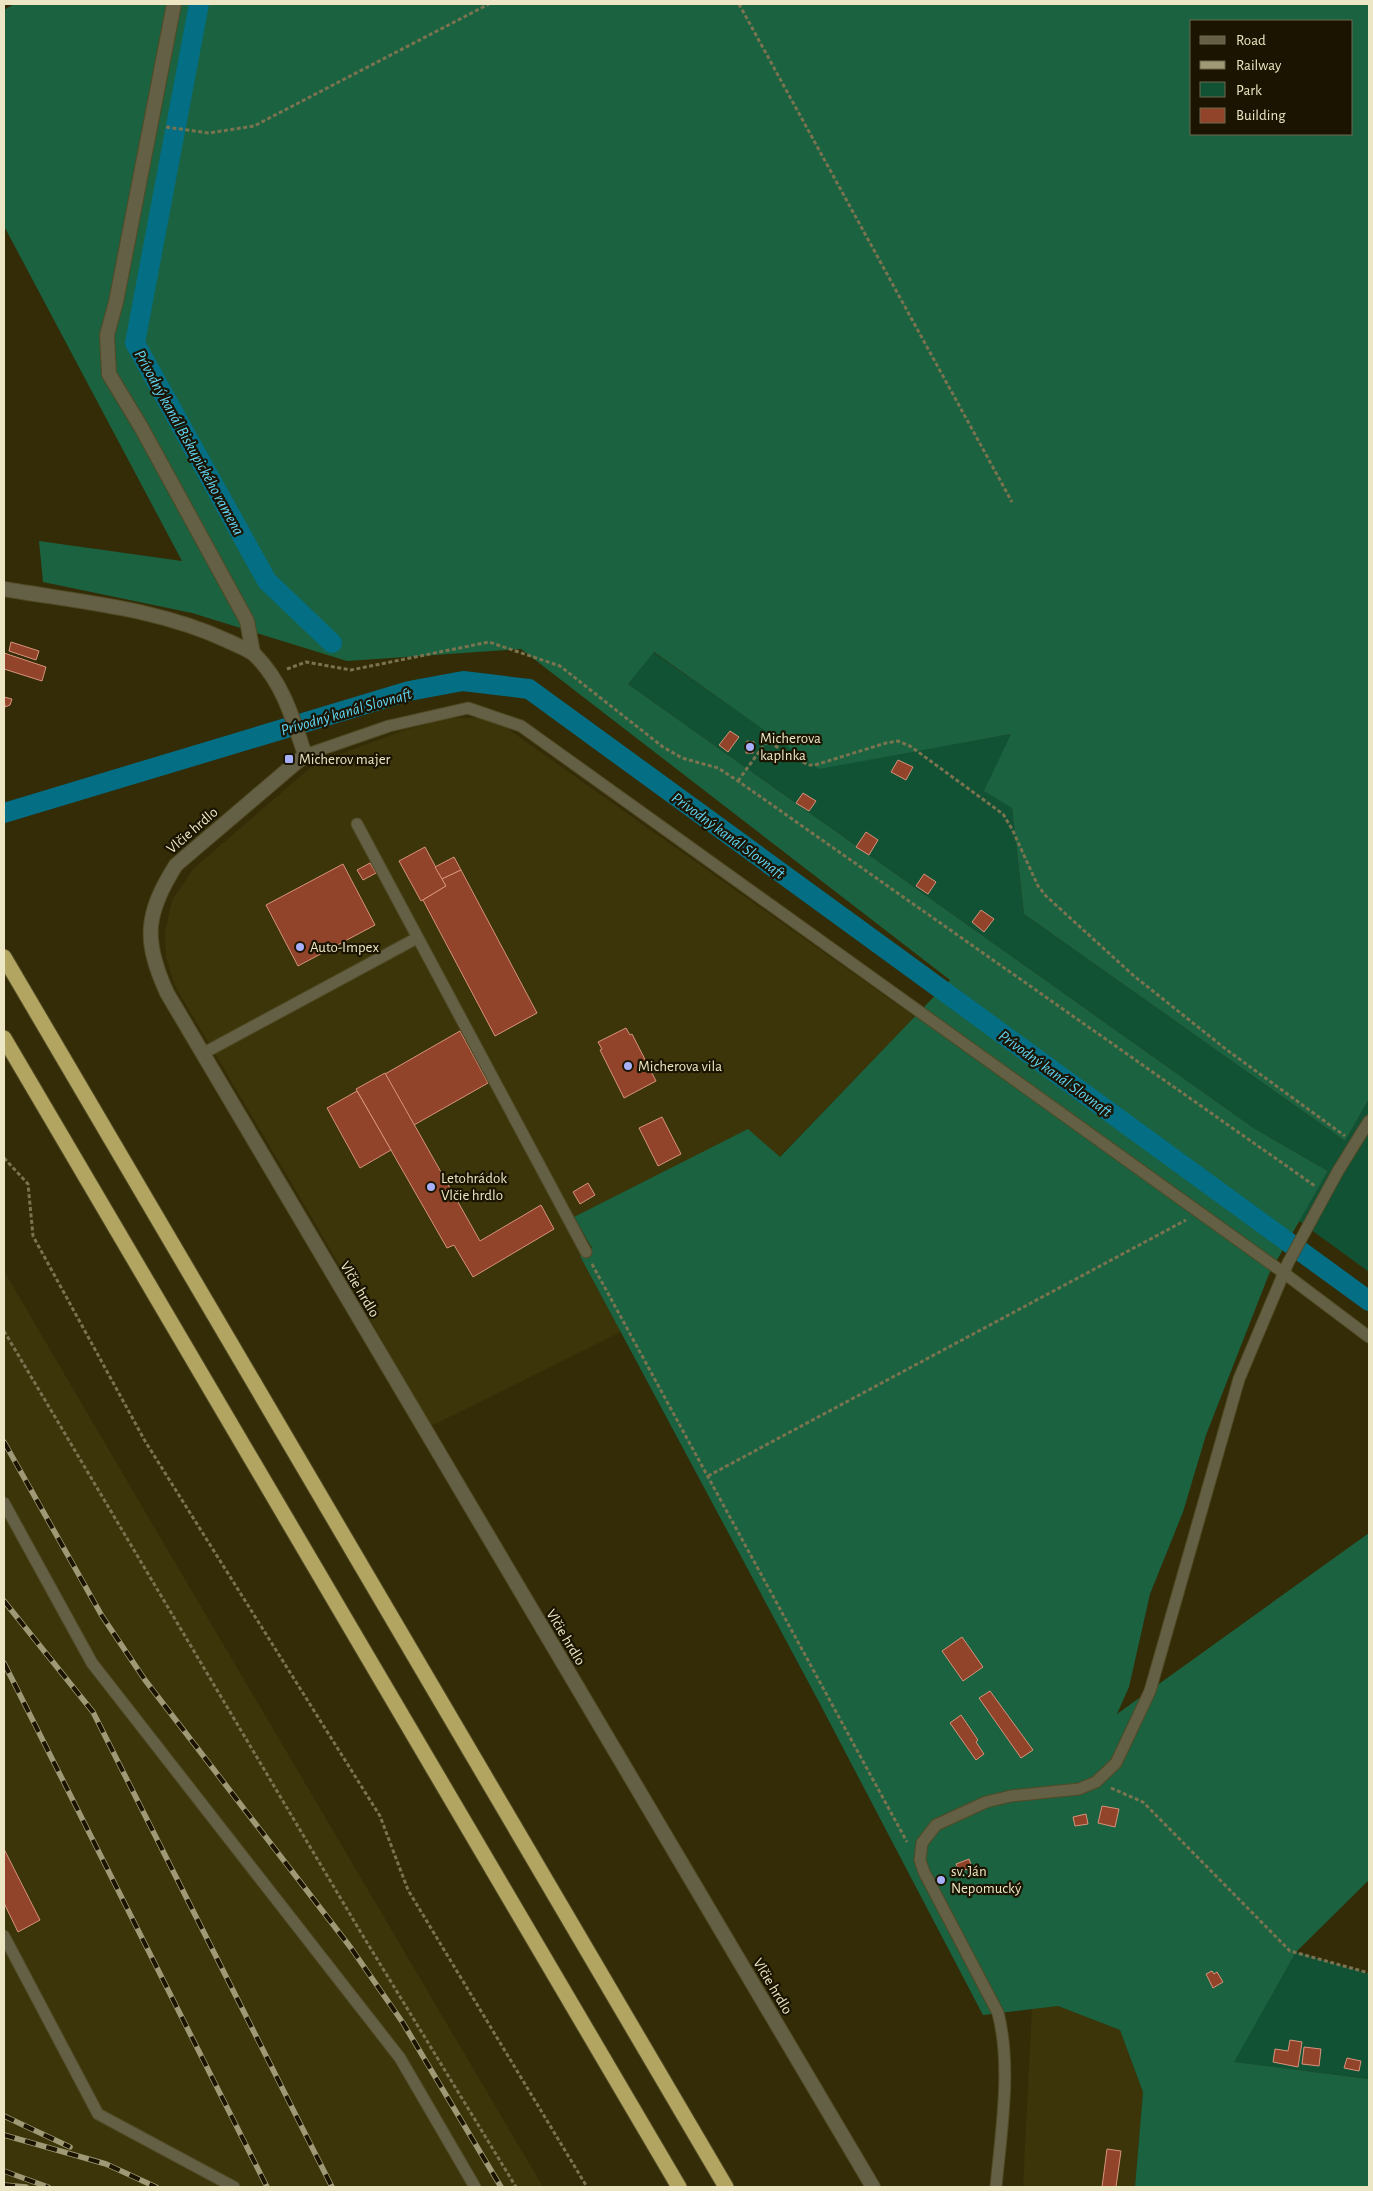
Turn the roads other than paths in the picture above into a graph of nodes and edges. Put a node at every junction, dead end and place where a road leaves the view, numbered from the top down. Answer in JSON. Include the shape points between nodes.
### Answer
{"nodes":[{"id":1,"x":174,"y":4,"type":"edge"},
{"id":2,"x":4,"y":589,"type":"edge"},
{"id":3,"x":253,"y":653,"type":"junction"},
{"id":4,"x":305,"y":756,"type":"junction"},
{"id":5,"x":357,"y":824,"type":"dead end"},
{"id":6,"x":417,"y":938,"type":"junction"},
{"id":7,"x":4,"y":957,"type":"edge"},
{"id":8,"x":4,"y":1038,"type":"edge"},
{"id":9,"x":202,"y":1054,"type":"junction"},
{"id":10,"x":1369,"y":1121,"type":"edge"},
{"id":11,"x":586,"y":1252,"type":"road end"},
{"id":12,"x":1286,"y":1268,"type":"junction"},
{"id":13,"x":1369,"y":1337,"type":"edge"},
{"id":14,"x":4,"y":1503,"type":"edge"},
{"id":15,"x":4,"y":1936,"type":"edge"},
{"id":16,"x":8,"y":1952,"type":"edge"},
{"id":17,"x":234,"y":2187,"type":"edge"},
{"id":18,"x":475,"y":2187,"type":"edge"},
{"id":19,"x":679,"y":2187,"type":"edge"},
{"id":20,"x":726,"y":2187,"type":"edge"},
{"id":21,"x":873,"y":2187,"type":"edge"},
{"id":22,"x":996,"y":2187,"type":"edge"}],
"edges":[{"from":1,"to":3,"type":"street","via":[[107,335],[109,374],[247,621]]},
{"from":2,"to":3,"type":"street","via":[[115,606],[195,626]]},
{"from":3,"to":4,"type":"street","via":[[272,675],[290,709]]},
{"from":4,"to":9,"type":"street","name":"Vlčie hrdlo","via":[[176,865],[153,909],[151,951],[156,969]]},
{"from":4,"to":12,"type":"lane","via":[[389,726],[468,708],[521,726],[1200,1213]]},
{"from":5,"to":6,"type":"lane"},
{"from":6,"to":9,"type":"lane"},
{"from":6,"to":11,"type":"lane"},
{"from":7,"to":20,"type":"highway"},
{"from":8,"to":19,"type":"highway"},
{"from":9,"to":21,"type":"street","name":"Vlčie hrdlo"},
{"from":10,"to":12,"type":"lane"},
{"from":12,"to":13,"type":"lane"},
{"from":12,"to":22,"type":"lane","via":[[1239,1379],[1150,1691],[1116,1763],[1096,1782],[1079,1788],[986,1802],[947,1819],[927,1833],[922,1843],[920,1860],[924,1872],[998,2012],[1004,2034]]},
{"from":14,"to":18,"type":"lane","via":[[92,1662],[400,2058]]},
{"from":15,"to":16,"type":"lane"},
{"from":16,"to":17,"type":"lane","via":[[98,2114]]}]}
